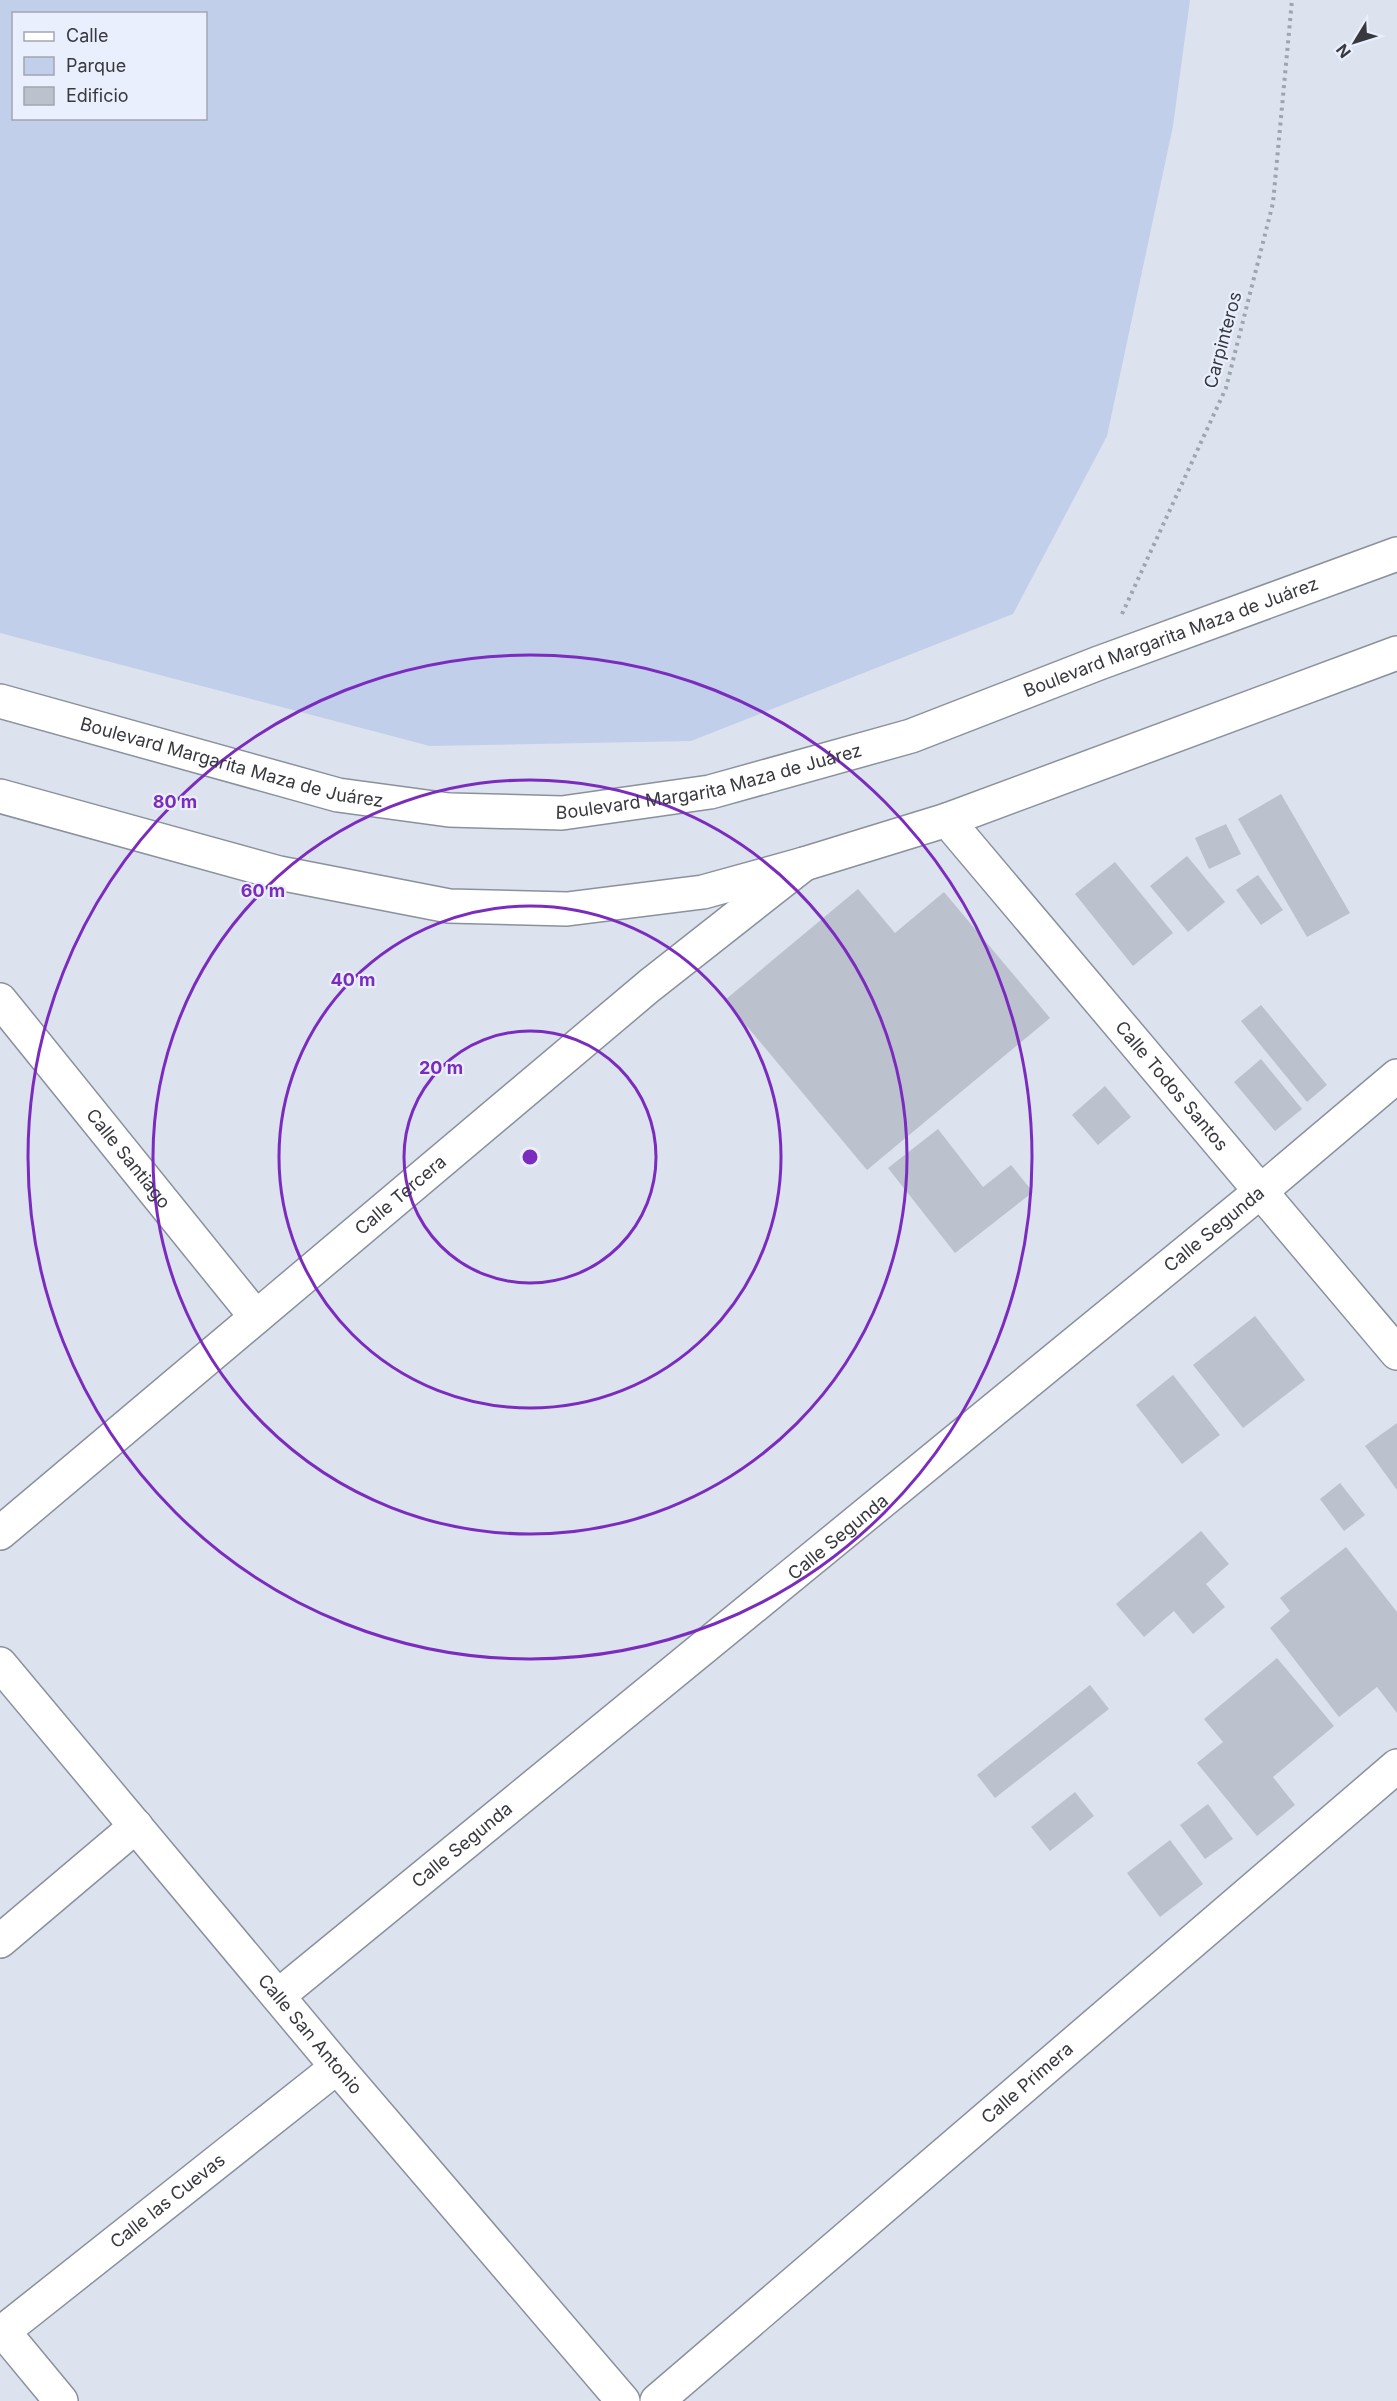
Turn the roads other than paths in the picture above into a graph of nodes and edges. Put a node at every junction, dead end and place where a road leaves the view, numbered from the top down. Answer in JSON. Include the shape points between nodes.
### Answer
{"nodes":[{"id":1,"x":1397,"y":554,"type":"edge"},
{"id":2,"x":1397,"y":653,"type":"edge"},
{"id":3,"x":0,"y":701,"type":"edge"},
{"id":4,"x":0,"y":796,"type":"edge"},
{"id":5,"x":947,"y":820,"type":"junction"},
{"id":6,"x":804,"y":864,"type":"junction"},
{"id":7,"x":0,"y":1000,"type":"edge"},
{"id":8,"x":1397,"y":1076,"type":"edge"},
{"id":9,"x":1261,"y":1191,"type":"junction"},
{"id":10,"x":256,"y":1317,"type":"junction"},
{"id":11,"x":1397,"y":1353,"type":"edge"},
{"id":12,"x":0,"y":1533,"type":"edge"},
{"id":13,"x":0,"y":1664,"type":"edge"},
{"id":14,"x":1397,"y":1766,"type":"edge"},
{"id":15,"x":136,"y":1826,"type":"junction"},
{"id":16,"x":0,"y":1941,"type":"edge"},
{"id":17,"x":278,"y":1996,"type":"junction"},
{"id":18,"x":337,"y":2067,"type":"junction"},
{"id":19,"x":1,"y":2332,"type":"edge"},
{"id":20,"x":61,"y":2401,"type":"edge"},
{"id":21,"x":623,"y":2401,"type":"edge"},
{"id":22,"x":657,"y":2401,"type":"edge"}],
"edges":[{"from":1,"to":3,"type":"street","name":"Boulevard Margarita Maza de Juárez","via":[[911,736],[710,792],[562,813],[449,810],[338,795]]},
{"from":2,"to":5,"type":"street"},
{"from":4,"to":6,"type":"street","via":[[279,873],[449,906],[567,909],[703,892]]},
{"from":5,"to":6,"type":"street"},
{"from":5,"to":9,"type":"street","name":"Calle Todos Santos"},
{"from":6,"to":10,"type":"street","name":"Calle Tercera","via":[[649,986]]},
{"from":7,"to":10,"type":"street","name":"Calle Santiago"},
{"from":8,"to":9,"type":"street","name":"Calle Segunda"},
{"from":9,"to":11,"type":"street","name":"Calle Todos Santos"},
{"from":9,"to":17,"type":"street","name":"Calle Segunda"},
{"from":10,"to":12,"type":"street","name":"Calle Tercera"},
{"from":13,"to":15,"type":"street","name":"Calle San Antonio"},
{"from":14,"to":22,"type":"street","name":"Calle Primera"},
{"from":15,"to":16,"type":"street"},
{"from":15,"to":17,"type":"street","name":"Calle San Antonio"},
{"from":17,"to":18,"type":"street","name":"Calle San Antonio"},
{"from":18,"to":19,"type":"street","name":"Calle las Cuevas"},
{"from":18,"to":21,"type":"street","name":"Calle San Antonio"},
{"from":19,"to":20,"type":"street"}]}
